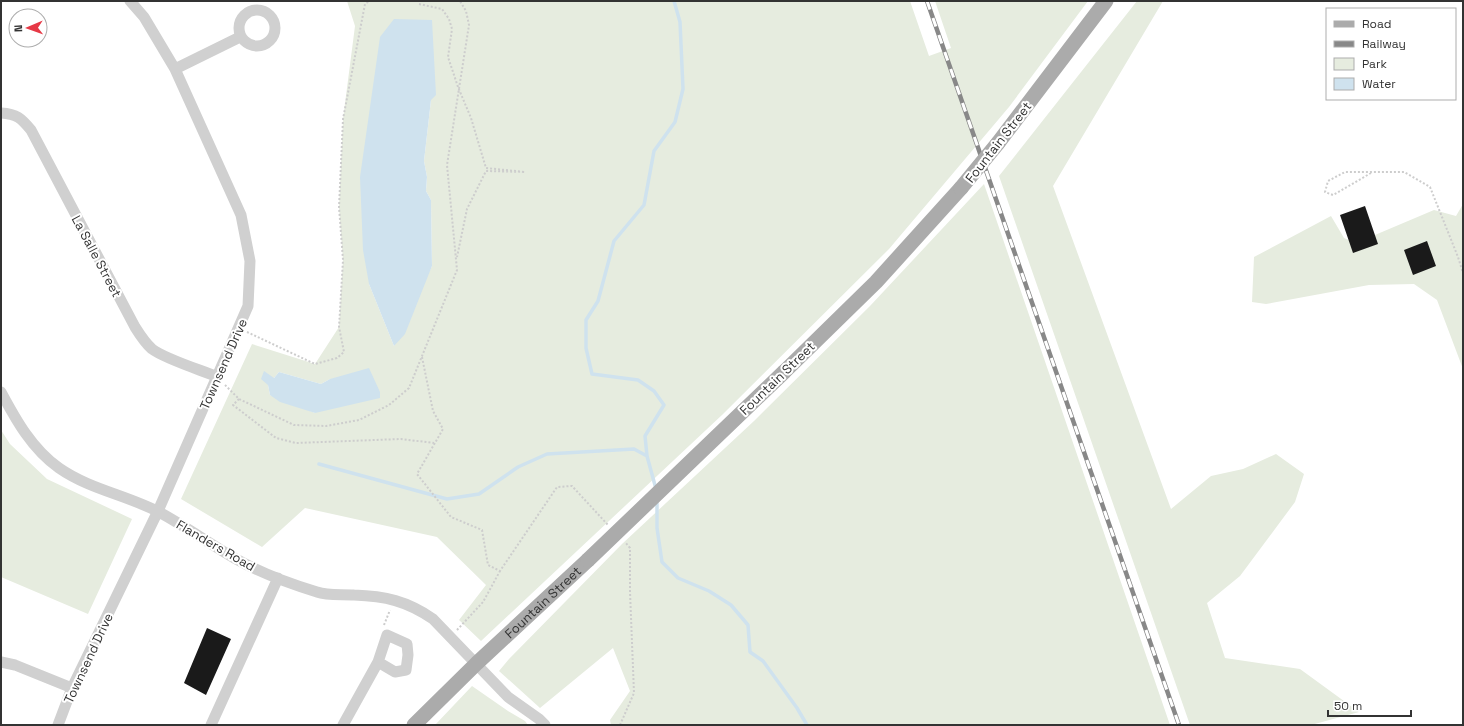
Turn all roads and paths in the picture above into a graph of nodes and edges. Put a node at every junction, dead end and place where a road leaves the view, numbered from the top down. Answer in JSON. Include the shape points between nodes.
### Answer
{"nodes":[{"id":1,"x":130,"y":1,"type":"edge"},
{"id":2,"x":369,"y":1,"type":"edge"},
{"id":3,"x":460,"y":1,"type":"edge"},
{"id":4,"x":1106,"y":1,"type":"edge"},
{"id":5,"x":419,"y":4,"type":"dead end"},
{"id":6,"x":240,"y":37,"type":"dead end"},
{"id":7,"x":175,"y":69,"type":"junction"},
{"id":8,"x":458,"y":87,"type":"junction"},
{"id":9,"x":1,"y":113,"type":"edge"},
{"id":10,"x":486,"y":169,"type":"junction"},
{"id":11,"x":1372,"y":173,"type":"junction"},
{"id":12,"x":456,"y":261,"type":"junction"},
{"id":13,"x":1463,"y":273,"type":"edge"},
{"id":14,"x":239,"y":328,"type":"junction"},
{"id":15,"x":422,"y":356,"type":"junction"},
{"id":16,"x":218,"y":377,"type":"junction"},
{"id":17,"x":1,"y":392,"type":"edge"},
{"id":18,"x":239,"y":399,"type":"junction"},
{"id":19,"x":434,"y":443,"type":"junction"},
{"id":20,"x":158,"y":511,"type":"junction"},
{"id":21,"x":609,"y":526,"type":"dead end"},
{"id":22,"x":625,"y":542,"type":"dead end"},
{"id":23,"x":500,"y":571,"type":"junction"},
{"id":24,"x":278,"y":578,"type":"junction"},
{"id":25,"x":394,"y":599,"type":"junction"},
{"id":26,"x":387,"y":635,"type":"junction"},
{"id":27,"x":450,"y":637,"type":"junction"},
{"id":28,"x":1,"y":662,"type":"edge"},
{"id":29,"x":378,"y":662,"type":"junction"},
{"id":30,"x":477,"y":663,"type":"junction"},
{"id":31,"x":72,"y":688,"type":"junction"},
{"id":32,"x":58,"y":725,"type":"edge"},
{"id":33,"x":211,"y":725,"type":"edge"},
{"id":34,"x":343,"y":725,"type":"edge"},
{"id":35,"x":414,"y":725,"type":"edge"},
{"id":36,"x":545,"y":725,"type":"edge"},
{"id":37,"x":620,"y":725,"type":"edge"}],
"edges":[{"from":1,"to":7,"type":"street","name":"Townsend Drive","via":[[144,17]]},
{"from":2,"to":14,"type":"path","via":[[365,4],[343,119],[339,207],[344,260],[339,327],[344,352],[337,358],[315,364]]},
{"from":3,"to":8,"type":"path","via":[[466,11],[469,25]]},
{"from":4,"to":30,"type":"main road","name":"Fountain Street","bridge":true,"via":[[998,143],[876,282],[588,560]]},
{"from":5,"to":8,"type":"path","via":[[442,9],[449,19],[452,29],[448,57]]},
{"from":6,"to":7,"type":"street"},
{"from":7,"to":14,"type":"street","name":"Townsend Drive","via":[[241,215],[250,261],[248,306]]},
{"from":8,"to":10,"type":"path","via":[[471,118]]},
{"from":8,"to":12,"type":"path","via":[[446,165]]},
{"from":9,"to":16,"type":"street","name":"La Salle Street","via":[[22,118],[31,130],[144,340],[152,349],[167,357]]},
{"from":10,"to":10,"type":"path","via":[[525,172]]},
{"from":10,"to":12,"type":"path","via":[[467,209]]},
{"from":11,"to":11,"type":"path","via":[[1346,172],[1328,181],[1325,192],[1333,195]]},
{"from":11,"to":13,"type":"path","via":[[1404,172],[1430,187]]},
{"from":12,"to":15,"type":"path","via":[[457,270]]},
{"from":14,"to":16,"type":"street","name":"Townsend Drive"},
{"from":15,"to":18,"type":"path","via":[[410,388],[389,405],[359,420],[326,426],[294,425]]},
{"from":15,"to":19,"type":"path","via":[[433,412],[443,429]]},
{"from":16,"to":18,"type":"path"},
{"from":16,"to":20,"type":"street","name":"Townsend Drive"},
{"from":17,"to":20,"type":"street","name":"Flanders Road","via":[[23,430],[40,451],[59,468],[86,483]]},
{"from":18,"to":19,"type":"path","via":[[233,405],[276,438],[296,443],[401,439]]},
{"from":19,"to":23,"type":"path","via":[[417,474],[451,517],[482,530],[488,564]]},
{"from":20,"to":24,"type":"street","name":"Flanders Road","via":[[237,560]]},
{"from":20,"to":31,"type":"street","name":"Townsend Drive"},
{"from":21,"to":23,"type":"path","via":[[572,486],[557,487]]},
{"from":22,"to":37,"type":"path","via":[[630,548],[634,693]]},
{"from":23,"to":27,"type":"path","via":[[483,602]]},
{"from":24,"to":25,"type":"street","name":"Flanders Road","via":[[320,593]]},
{"from":24,"to":33,"type":"street"},
{"from":25,"to":26,"type":"path","via":[[383,626]]},
{"from":25,"to":27,"type":"street","name":"Flanders Road","via":[[423,612]]},
{"from":26,"to":29,"type":"street"},
{"from":26,"to":29,"type":"street","via":[[407,644],[406,670],[396,672]]},
{"from":27,"to":30,"type":"street","name":"Flanders Road"},
{"from":28,"to":31,"type":"street"},
{"from":29,"to":34,"type":"street"},
{"from":30,"to":35,"type":"main road","name":"Fountain Street"},
{"from":30,"to":36,"type":"street","name":"Flanders Road","via":[[508,696]]},
{"from":31,"to":32,"type":"street","name":"Townsend Drive"}]}
